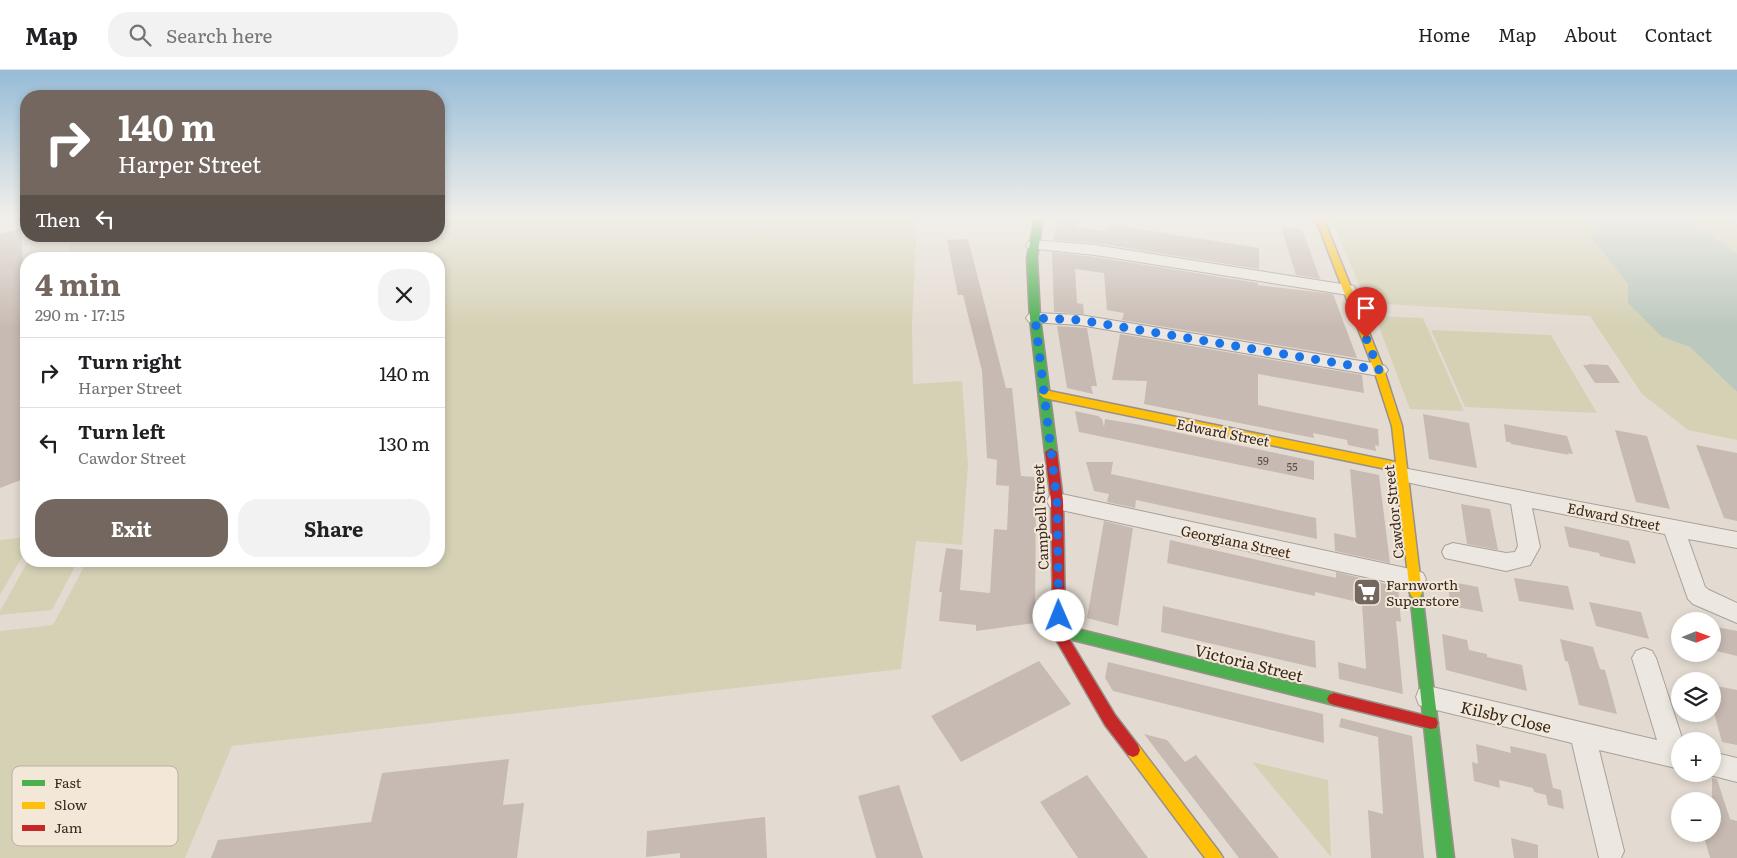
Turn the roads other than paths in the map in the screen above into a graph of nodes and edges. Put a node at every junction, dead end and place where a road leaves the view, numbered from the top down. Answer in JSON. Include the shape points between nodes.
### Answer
{"nodes":[{"id":1,"x":1033,"y":254,"type":"edge"},
{"id":2,"x":1119,"y":254,"type":"edge"},
{"id":3,"x":1332,"y":254,"type":"edge"},
{"id":4,"x":1348,"y":290,"type":"junction"},
{"id":5,"x":1035,"y":318,"type":"junction"},
{"id":6,"x":1379,"y":370,"type":"junction"},
{"id":7,"x":1044,"y":394,"type":"junction"},
{"id":8,"x":1403,"y":471,"type":"junction"},
{"id":9,"x":1520,"y":498,"type":"junction"},
{"id":10,"x":1057,"y":501,"type":"junction"},
{"id":11,"x":1674,"y":528,"type":"junction"},
{"id":12,"x":1737,"y":540,"type":"edge"},
{"id":13,"x":1453,"y":552,"type":"dead end"},
{"id":14,"x":1415,"y":579,"type":"junction"},
{"id":15,"x":1737,"y":613,"type":"edge"},
{"id":16,"x":1061,"y":631,"type":"junction"},
{"id":17,"x":1644,"y":658,"type":"dead end"},
{"id":18,"x":1428,"y":697,"type":"junction"},
{"id":19,"x":1431,"y":723,"type":"junction"},
{"id":20,"x":1583,"y":734,"type":"junction"},
{"id":21,"x":1671,"y":738,"type":"edge"},
{"id":22,"x":1671,"y":755,"type":"edge"},
{"id":23,"x":1721,"y":766,"type":"edge"},
{"id":24,"x":1737,"y":770,"type":"edge"},
{"id":25,"x":1610,"y":851,"type":"dead end"},
{"id":26,"x":1215,"y":858,"type":"edge"},
{"id":27,"x":1446,"y":858,"type":"edge"}],
"edges":[{"from":1,"to":5,"type":"street","name":"Campbell Street"},
{"from":2,"to":4,"type":"street"},
{"from":3,"to":4,"type":"street","name":"Cawdor Street"},
{"from":4,"to":6,"type":"street","name":"Cawdor Street"},
{"from":5,"to":6,"type":"street","via":[[1080,320]]},
{"from":5,"to":7,"type":"street","name":"Campbell Street"},
{"from":6,"to":8,"type":"street","name":"Cawdor Street","via":[[1397,426]]},
{"from":7,"to":8,"type":"street","name":"Edward Street"},
{"from":7,"to":10,"type":"street","name":"Campbell Street"},
{"from":8,"to":9,"type":"street","name":"Edward Street"},
{"from":8,"to":14,"type":"street","name":"Cawdor Street"},
{"from":9,"to":11,"type":"street","name":"Edward Street"},
{"from":9,"to":13,"type":"street","via":[[1529,547],[1522,559],[1506,562]]},
{"from":10,"to":14,"type":"street","name":"Georgiana Street"},
{"from":10,"to":16,"type":"street","name":"Campbell Street"},
{"from":11,"to":12,"type":"street","name":"Edward Street"},
{"from":11,"to":15,"type":"street","via":[[1696,592]]},
{"from":14,"to":18,"type":"street","name":"Cawdor Street"},
{"from":16,"to":19,"type":"street","name":"Victoria Street"},
{"from":16,"to":26,"type":"street","name":"Campbell Street","via":[[1069,652],[1110,720]]},
{"from":17,"to":21,"type":"street","name":"Kilsby Close"},
{"from":18,"to":19,"type":"street","name":"Cawdor Street"},
{"from":18,"to":20,"type":"street","name":"Kilsby Close"},
{"from":19,"to":27,"type":"street","name":"Cawdor Street"},
{"from":20,"to":22,"type":"street","name":"Kilsby Close"},
{"from":20,"to":25,"type":"street"},
{"from":23,"to":24,"type":"street"}]}
